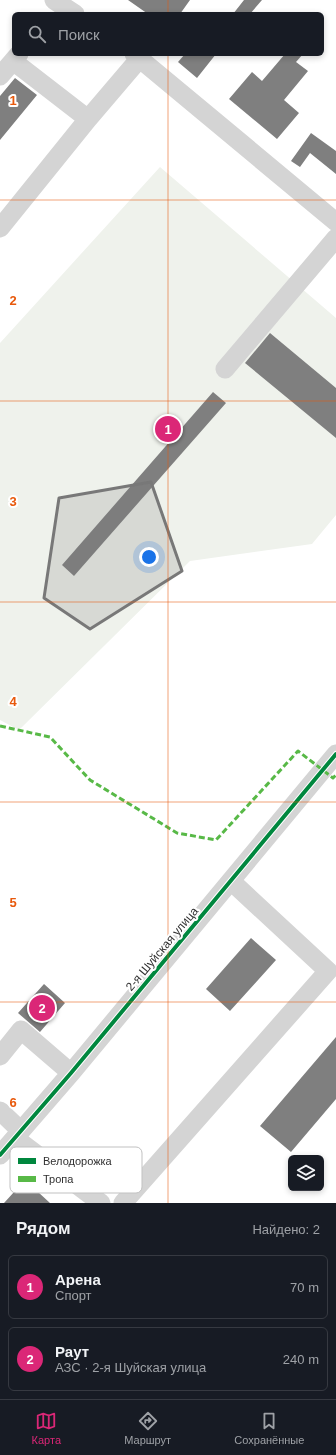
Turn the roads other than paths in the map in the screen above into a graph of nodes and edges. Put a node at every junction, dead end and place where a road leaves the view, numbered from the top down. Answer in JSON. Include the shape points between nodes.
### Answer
{"nodes":[{"id":1,"x":137,"y":56,"type":"edge"},
{"id":2,"x":16,"y":57,"type":"edge"},
{"id":3,"x":0,"y":76,"type":"edge"},
{"id":4,"x":88,"y":119,"type":"junction"},
{"id":5,"x":336,"y":222,"type":"edge"},
{"id":6,"x":0,"y":228,"type":"edge"},
{"id":7,"x":336,"y":238,"type":"edge"},
{"id":8,"x":225,"y":369,"type":"dead end"},
{"id":9,"x":336,"y":754,"type":"edge"},
{"id":10,"x":231,"y":881,"type":"junction"},
{"id":11,"x":0,"y":1056,"type":"edge"},
{"id":12,"x":72,"y":1073,"type":"junction"},
{"id":13,"x":0,"y":1111,"type":"edge"},
{"id":14,"x":18,"y":1135,"type":"junction"},
{"id":15,"x":33,"y":1147,"type":"edge"},
{"id":16,"x":0,"y":1155,"type":"edge"},
{"id":17,"x":142,"y":1181,"type":"edge"},
{"id":18,"x":89,"y":1193,"type":"edge"},
{"id":19,"x":132,"y":1193,"type":"edge"},
{"id":20,"x":101,"y":1203,"type":"edge"},
{"id":21,"x":123,"y":1203,"type":"edge"}],
"edges":[{"from":1,"to":4,"type":"street"},
{"from":1,"to":5,"type":"street"},
{"from":2,"to":3,"type":"street"},
{"from":2,"to":4,"type":"street"},
{"from":4,"to":6,"type":"street"},
{"from":7,"to":8,"type":"street"},
{"from":9,"to":10,"type":"street","name":"2-я Шуйская улица"},
{"from":10,"to":12,"type":"street","name":"2-я Шуйская улица"},
{"from":10,"to":17,"type":"street","via":[[328,971]]},
{"from":11,"to":12,"type":"street","via":[[21,1030]]},
{"from":12,"to":14,"type":"street","name":"2-я Шуйская улица"},
{"from":13,"to":14,"type":"street"},
{"from":14,"to":15,"type":"street"},
{"from":14,"to":16,"type":"street","name":"2-я Шуйская улица"},
{"from":18,"to":20,"type":"street"},
{"from":19,"to":21,"type":"street"}]}
